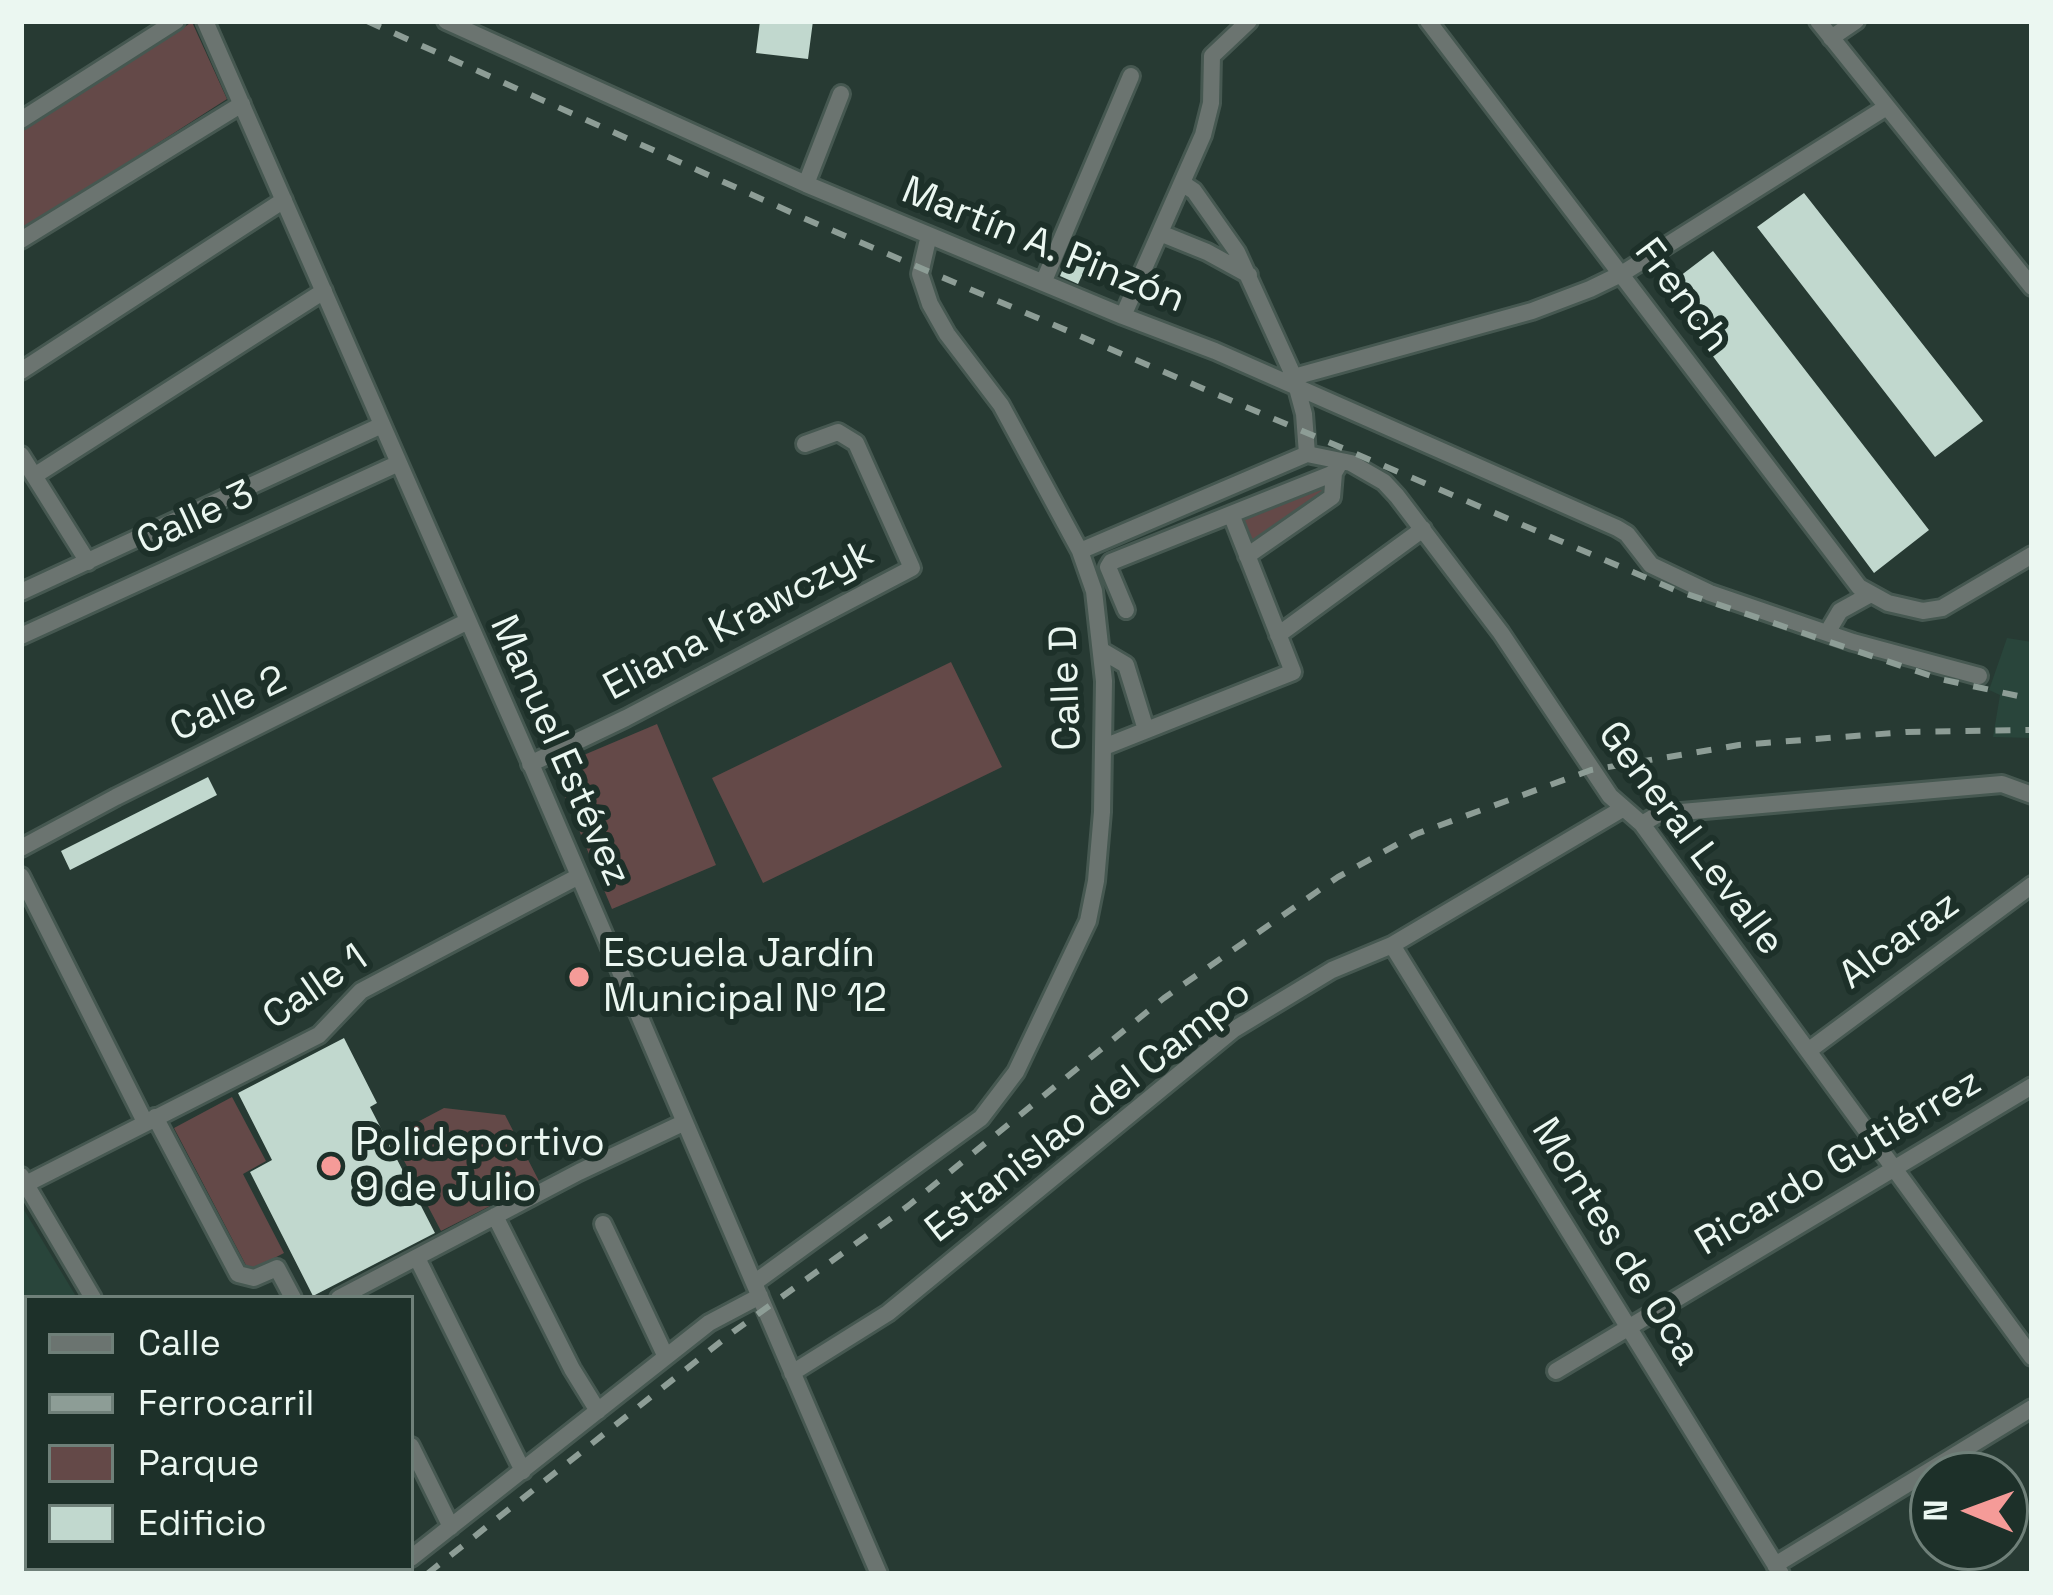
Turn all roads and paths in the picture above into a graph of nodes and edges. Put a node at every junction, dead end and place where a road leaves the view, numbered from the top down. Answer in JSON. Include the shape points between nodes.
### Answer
{"nodes":[{"id":1,"x":205,"y":21,"type":"edge"},
{"id":2,"x":446,"y":21,"type":"edge"},
{"id":3,"x":1250,"y":21,"type":"edge"},
{"id":4,"x":1428,"y":21,"type":"edge"},
{"id":5,"x":1818,"y":21,"type":"edge"},
{"id":6,"x":1856,"y":21,"type":"edge"},
{"id":7,"x":170,"y":22,"type":"edge"},
{"id":8,"x":1831,"y":38,"type":"junction"},
{"id":9,"x":1132,"y":76,"type":"dead end"},
{"id":10,"x":841,"y":94,"type":"dead end"},
{"id":11,"x":242,"y":104,"type":"junction"},
{"id":12,"x":1885,"y":108,"type":"junction"},
{"id":13,"x":21,"y":120,"type":"edge"},
{"id":14,"x":1182,"y":183,"type":"junction"},
{"id":15,"x":806,"y":184,"type":"junction"},
{"id":16,"x":284,"y":200,"type":"junction"},
{"id":17,"x":1160,"y":233,"type":"junction"},
{"id":18,"x":929,"y":236,"type":"junction"},
{"id":19,"x":21,"y":240,"type":"edge"},
{"id":20,"x":1623,"y":273,"type":"junction"},
{"id":21,"x":1250,"y":276,"type":"junction"},
{"id":22,"x":1043,"y":283,"type":"junction"},
{"id":23,"x":2032,"y":287,"type":"edge"},
{"id":24,"x":324,"y":291,"type":"junction"},
{"id":25,"x":1123,"y":316,"type":"junction"},
{"id":26,"x":21,"y":371,"type":"edge"},
{"id":27,"x":1296,"y":383,"type":"junction"},
{"id":28,"x":382,"y":425,"type":"junction"},
{"id":29,"x":806,"y":444,"type":"dead end"},
{"id":30,"x":1307,"y":454,"type":"junction"},
{"id":31,"x":21,"y":455,"type":"edge"},
{"id":32,"x":399,"y":463,"type":"junction"},
{"id":33,"x":1337,"y":467,"type":"junction"},
{"id":34,"x":34,"y":476,"type":"junction"},
{"id":35,"x":1231,"y":514,"type":"junction"},
{"id":36,"x":1423,"y":529,"type":"junction"},
{"id":37,"x":1080,"y":551,"type":"junction"},
{"id":38,"x":2032,"y":555,"type":"edge"},
{"id":39,"x":1247,"y":556,"type":"junction"},
{"id":40,"x":88,"y":562,"type":"junction"},
{"id":41,"x":21,"y":592,"type":"edge"},
{"id":42,"x":1869,"y":595,"type":"junction"},
{"id":43,"x":1126,"y":610,"type":"dead end"},
{"id":44,"x":466,"y":622,"type":"junction"},
{"id":45,"x":1827,"y":634,"type":"junction"},
{"id":46,"x":1279,"y":635,"type":"junction"},
{"id":47,"x":21,"y":636,"type":"edge"},
{"id":48,"x":1104,"y":652,"type":"junction"},
{"id":49,"x":1979,"y":676,"type":"dead end"},
{"id":50,"x":1146,"y":730,"type":"junction"},
{"id":51,"x":1104,"y":747,"type":"junction"},
{"id":52,"x":530,"y":764,"type":"junction"},
{"id":53,"x":2032,"y":795,"type":"edge"},
{"id":54,"x":1622,"y":809,"type":"junction"},
{"id":55,"x":1642,"y":824,"type":"junction"},
{"id":56,"x":21,"y":848,"type":"edge"},
{"id":57,"x":21,"y":876,"type":"edge"},
{"id":58,"x":579,"y":876,"type":"junction"},
{"id":59,"x":2032,"y":885,"type":"edge"},
{"id":60,"x":1392,"y":945,"type":"junction"},
{"id":61,"x":1808,"y":1051,"type":"junction"},
{"id":62,"x":2032,"y":1086,"type":"edge"},
{"id":63,"x":150,"y":1120,"type":"junction"},
{"id":64,"x":683,"y":1123,"type":"junction"},
{"id":65,"x":1897,"y":1168,"type":"junction"},
{"id":66,"x":23,"y":1180,"type":"edge"},
{"id":67,"x":495,"y":1216,"type":"junction"},
{"id":68,"x":603,"y":1224,"type":"dead end"},
{"id":69,"x":417,"y":1258,"type":"junction"},
{"id":70,"x":757,"y":1289,"type":"junction"},
{"id":71,"x":91,"y":1295,"type":"edge"},
{"id":72,"x":291,"y":1295,"type":"edge"},
{"id":73,"x":345,"y":1295,"type":"edge"},
{"id":74,"x":1628,"y":1327,"type":"junction"},
{"id":75,"x":666,"y":1357,"type":"junction"},
{"id":76,"x":2032,"y":1357,"type":"edge"},
{"id":77,"x":1556,"y":1371,"type":"dead end"},
{"id":78,"x":792,"y":1373,"type":"junction"},
{"id":79,"x":2032,"y":1408,"type":"edge"},
{"id":80,"x":598,"y":1411,"type":"junction"},
{"id":81,"x":414,"y":1452,"type":"edge"},
{"id":82,"x":523,"y":1472,"type":"junction"},
{"id":83,"x":451,"y":1527,"type":"junction"},
{"id":84,"x":414,"y":1556,"type":"edge"},
{"id":85,"x":1778,"y":1569,"type":"edge"},
{"id":86,"x":879,"y":1574,"type":"edge"}],
"edges":[{"from":1,"to":11,"type":"street","name":"Manuel Estévez"},
{"from":2,"to":15,"type":"street","name":"Martín A. Pinzón"},
{"from":3,"to":14,"type":"street","via":[[1209,64],[1211,104]]},
{"from":4,"to":20,"type":"street","name":"French"},
{"from":5,"to":8,"type":"street"},
{"from":6,"to":8,"type":"street"},
{"from":7,"to":13,"type":"street"},
{"from":8,"to":12,"type":"street"},
{"from":9,"to":22,"type":"street"},
{"from":10,"to":15,"type":"street"},
{"from":11,"to":16,"type":"street","name":"Manuel Estévez"},
{"from":11,"to":19,"type":"street"},
{"from":12,"to":20,"type":"street"},
{"from":12,"to":23,"type":"street"},
{"from":14,"to":17,"type":"street"},
{"from":14,"to":21,"type":"street"},
{"from":15,"to":18,"type":"street","name":"Martín A. Pinzón"},
{"from":16,"to":24,"type":"street","name":"Manuel Estévez"},
{"from":16,"to":26,"type":"street"},
{"from":17,"to":21,"type":"street"},
{"from":17,"to":25,"type":"street"},
{"from":18,"to":22,"type":"street","name":"Martín A. Pinzón"},
{"from":18,"to":37,"type":"street","name":"Calle D","via":[[920,274],[936,318],[994,394]]},
{"from":20,"to":27,"type":"street","via":[[1532,311]]},
{"from":20,"to":42,"type":"street","name":"French"},
{"from":21,"to":27,"type":"street"},
{"from":22,"to":25,"type":"street","name":"Martín A. Pinzón"},
{"from":24,"to":28,"type":"street","name":"Manuel Estévez"},
{"from":24,"to":34,"type":"street"},
{"from":25,"to":27,"type":"street","name":"Martín A. Pinzón"},
{"from":27,"to":30,"type":"street"},
{"from":27,"to":45,"type":"street","name":"Martín A. Pinzón","via":[[1617,528],[1672,576]]},
{"from":28,"to":32,"type":"street","name":"Manuel Estévez"},
{"from":28,"to":40,"type":"street"},
{"from":29,"to":52,"type":"street","name":"Eliana Krawczyk","via":[[838,432],[856,443],[912,568]]},
{"from":30,"to":33,"type":"street","name":"General Levalle"},
{"from":30,"to":37,"type":"street"},
{"from":31,"to":34,"type":"street"},
{"from":32,"to":44,"type":"street","name":"Manuel Estévez"},
{"from":32,"to":47,"type":"street","name":"Calle 3"},
{"from":33,"to":35,"type":"street"},
{"from":33,"to":36,"type":"street","name":"General Levalle","via":[[1384,482]]},
{"from":33,"to":39,"type":"street","via":[[1332,497]]},
{"from":34,"to":40,"type":"street"},
{"from":35,"to":39,"type":"street"},
{"from":35,"to":43,"type":"street","via":[[1111,562]]},
{"from":36,"to":46,"type":"street"},
{"from":36,"to":54,"type":"street","name":"General Levalle"},
{"from":37,"to":48,"type":"street","name":"Calle D"},
{"from":38,"to":42,"type":"street","name":"French","via":[[1942,608],[1923,611]]},
{"from":39,"to":46,"type":"street"},
{"from":40,"to":41,"type":"street"},
{"from":42,"to":45,"type":"street","via":[[1840,611]]},
{"from":44,"to":52,"type":"street","name":"Manuel Estévez"},
{"from":44,"to":56,"type":"street","name":"Calle 2"},
{"from":45,"to":49,"type":"street"},
{"from":46,"to":50,"type":"street","via":[[1293,672]]},
{"from":48,"to":50,"type":"street","via":[[1126,665]]},
{"from":48,"to":51,"type":"street","name":"Calle D"},
{"from":50,"to":51,"type":"street"},
{"from":51,"to":70,"type":"street","name":"Calle D","via":[[1088,920],[1016,1072],[981,1118]]},
{"from":52,"to":58,"type":"street","name":"Manuel Estévez"},
{"from":53,"to":55,"type":"street","via":[[2015,785],[1657,814]]},
{"from":54,"to":55,"type":"street","name":"General Levalle"},
{"from":54,"to":60,"type":"street","name":"Estanislao del Campo"},
{"from":55,"to":61,"type":"street","name":"General Levalle"},
{"from":57,"to":63,"type":"street"},
{"from":58,"to":63,"type":"street","name":"Calle 1","via":[[361,991],[319,1035]]},
{"from":58,"to":64,"type":"street","name":"Manuel Estévez"},
{"from":59,"to":61,"type":"street","name":"Alcaraz"},
{"from":60,"to":74,"type":"street","name":"Montes de Oca"},
{"from":60,"to":78,"type":"street","name":"Estanislao del Campo","via":[[1332,970],[1233,1030],[888,1313]]},
{"from":61,"to":65,"type":"street","name":"General Levalle"},
{"from":62,"to":65,"type":"street","name":"Ricardo Gutiérrez"},
{"from":63,"to":66,"type":"street","name":"Calle 1"},
{"from":63,"to":72,"type":"street","via":[[238,1274],[254,1278],[277,1268]]},
{"from":64,"to":67,"type":"street"},
{"from":64,"to":70,"type":"street","name":"Manuel Estévez"},
{"from":65,"to":74,"type":"street","name":"Ricardo Gutiérrez"},
{"from":65,"to":76,"type":"street","name":"General Levalle"},
{"from":66,"to":71,"type":"street"},
{"from":67,"to":69,"type":"street"},
{"from":67,"to":80,"type":"street"},
{"from":68,"to":75,"type":"street"},
{"from":69,"to":73,"type":"street"},
{"from":69,"to":82,"type":"street"},
{"from":70,"to":75,"type":"street","name":"Calle D"},
{"from":70,"to":78,"type":"street","name":"Manuel Estévez"},
{"from":74,"to":77,"type":"street","name":"Ricardo Gutiérrez"},
{"from":74,"to":85,"type":"street","name":"Montes de Oca"},
{"from":75,"to":80,"type":"street","name":"Calle D"},
{"from":78,"to":86,"type":"street","name":"Manuel Estévez"},
{"from":79,"to":85,"type":"street"},
{"from":80,"to":82,"type":"street","name":"Calle D"},
{"from":81,"to":83,"type":"street"},
{"from":82,"to":83,"type":"street","name":"Calle D"},
{"from":83,"to":84,"type":"street","name":"Calle D"}]}
